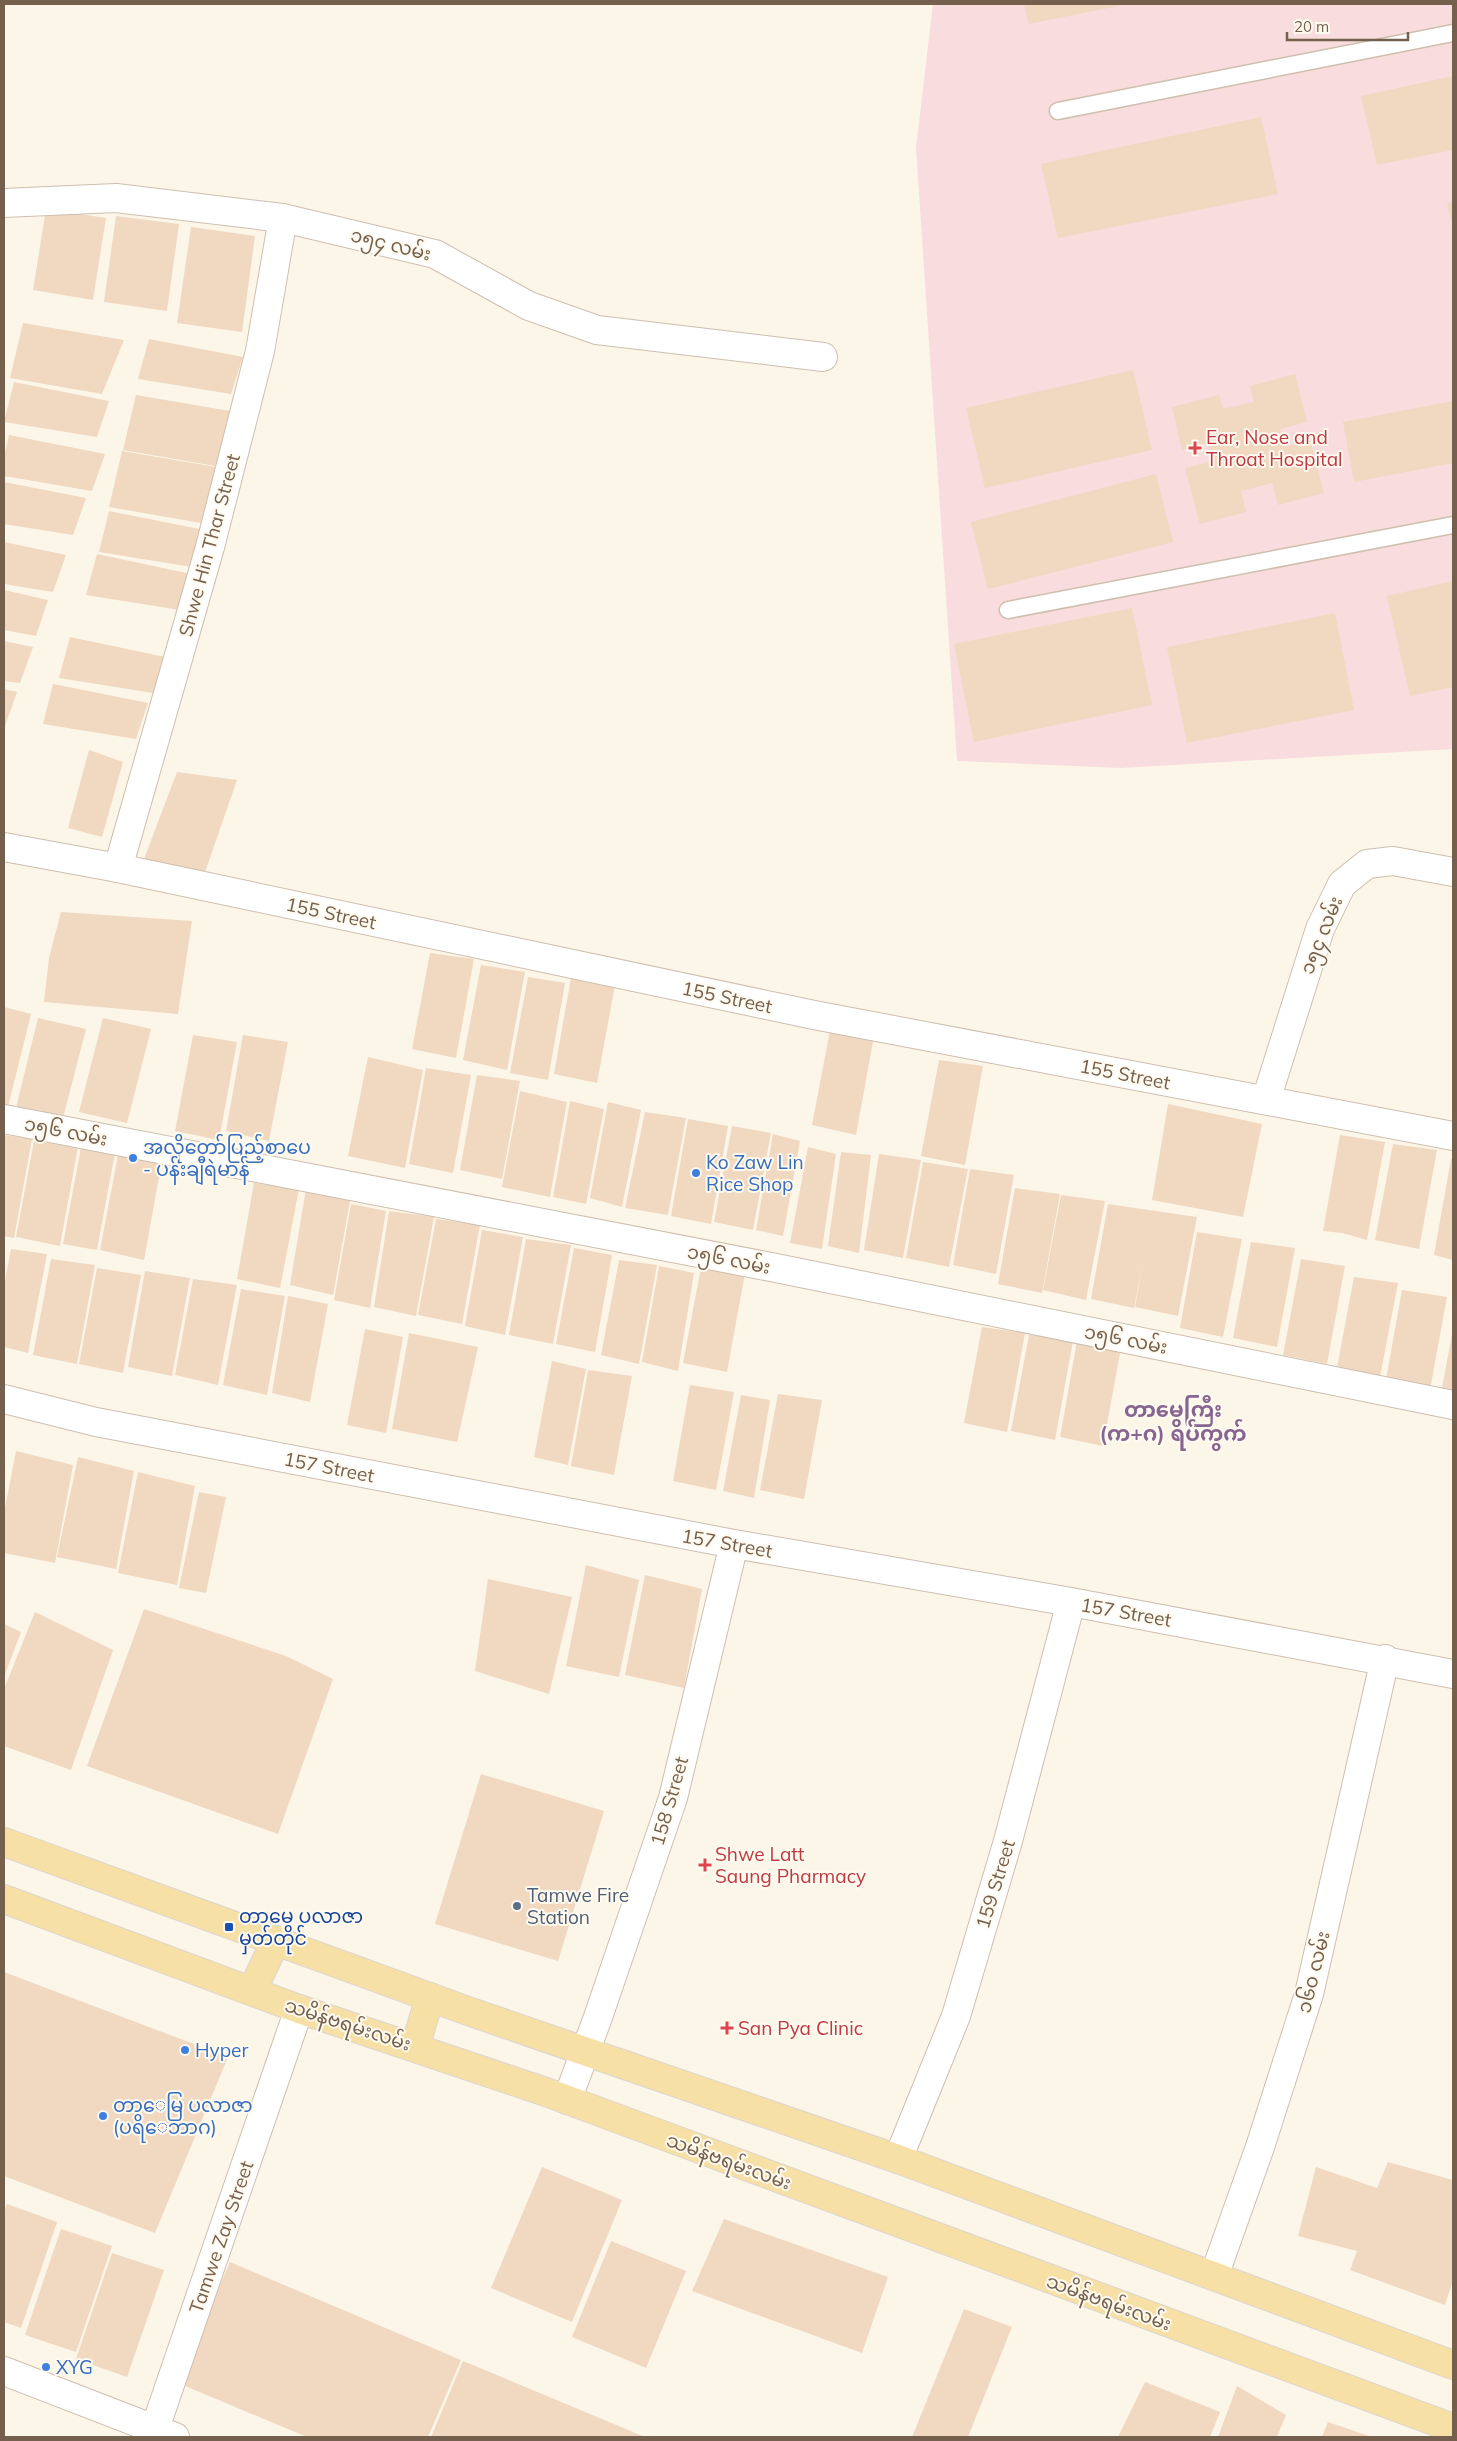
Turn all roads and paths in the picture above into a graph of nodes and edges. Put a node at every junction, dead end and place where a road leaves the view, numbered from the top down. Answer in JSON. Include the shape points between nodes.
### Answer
{"nodes":[{"id":1,"x":1453,"y":33,"type":"edge"},
{"id":2,"x":1058,"y":111,"type":"dead end"},
{"id":3,"x":5,"y":208,"type":"edge"},
{"id":4,"x":283,"y":218,"type":"junction"},
{"id":5,"x":823,"y":357,"type":"dead end"},
{"id":6,"x":1453,"y":525,"type":"edge"},
{"id":7,"x":1008,"y":610,"type":"dead end"},
{"id":8,"x":4,"y":847,"type":"edge"},
{"id":9,"x":118,"y":868,"type":"junction"},
{"id":10,"x":1453,"y":872,"type":"edge"},
{"id":11,"x":1266,"y":1100,"type":"junction"},
{"id":12,"x":4,"y":1119,"type":"edge"},
{"id":13,"x":1453,"y":1136,"type":"edge"},
{"id":14,"x":4,"y":1399,"type":"edge"},
{"id":15,"x":1453,"y":1405,"type":"edge"},
{"id":16,"x":734,"y":1544,"type":"junction"},
{"id":17,"x":1071,"y":1602,"type":"junction"},
{"id":18,"x":1385,"y":1659,"type":"junction"},
{"id":19,"x":1453,"y":1674,"type":"edge"},
{"id":20,"x":4,"y":1842,"type":"edge"},
{"id":21,"x":4,"y":1899,"type":"edge"},
{"id":22,"x":276,"y":1940,"type":"junction"},
{"id":23,"x":252,"y":1991,"type":"junction"},
{"id":24,"x":430,"y":1997,"type":"junction"},
{"id":25,"x":299,"y":2009,"type":"junction"},
{"id":26,"x":415,"y":2047,"type":"junction"},
{"id":27,"x":585,"y":2052,"type":"junction"},
{"id":28,"x":567,"y":2100,"type":"junction"},
{"id":29,"x":898,"y":2159,"type":"junction"},
{"id":30,"x":1214,"y":2276,"type":"junction"},
{"id":31,"x":1453,"y":2365,"type":"edge"},
{"id":32,"x":4,"y":2371,"type":"edge"},
{"id":33,"x":1453,"y":2428,"type":"edge"},
{"id":34,"x":161,"y":2435,"type":"edge"}],
"edges":[{"from":1,"to":2,"type":"lane"},
{"from":3,"to":4,"type":"street","name":"၁၅၄ လမ်း","via":[[116,198]]},
{"from":4,"to":5,"type":"street","name":"၁၅၄ လမ်း","via":[[435,254],[529,306],[597,330]]},
{"from":4,"to":9,"type":"street","name":"Shwe Hin Thar Street","via":[[260,352],[215,529]]},
{"from":6,"to":7,"type":"lane"},
{"from":8,"to":9,"type":"street","name":"155 Street"},
{"from":9,"to":11,"type":"street","name":"155 Street","via":[[814,1015]]},
{"from":10,"to":11,"type":"street","name":"၁၅၄ လမ်း","via":[[1393,861],[1367,864],[1342,884],[1320,929]]},
{"from":11,"to":13,"type":"street","name":"155 Street"},
{"from":12,"to":15,"type":"street","name":"၁၅၆ လမ်း","via":[[771,1267]]},
{"from":14,"to":16,"type":"street","name":"157 Street","via":[[96,1422]]},
{"from":16,"to":17,"type":"street","name":"157 Street"},
{"from":16,"to":27,"type":"street","name":"158 Street","via":[[672,1798]]},
{"from":17,"to":18,"type":"street","name":"157 Street"},
{"from":17,"to":29,"type":"street","name":"159 Street","via":[[1008,1841],[956,2016]]},
{"from":18,"to":19,"type":"street","name":"157 Street"},
{"from":18,"to":30,"type":"street","name":"၁၆၀ လမ်း","via":[[1309,1994]]},
{"from":20,"to":22,"type":"main road"},
{"from":21,"to":23,"type":"main road","name":"သမိန်ဗရမ်းလမ်း"},
{"from":22,"to":23,"type":"main road"},
{"from":22,"to":24,"type":"main road"},
{"from":23,"to":25,"type":"main road","name":"သမိန်ဗရမ်းလမ်း"},
{"from":24,"to":26,"type":"main road"},
{"from":24,"to":27,"type":"main road"},
{"from":25,"to":26,"type":"main road","name":"သမိန်ဗရမ်းလမ်း"},
{"from":25,"to":34,"type":"street","name":"Tamwe Zay Street"},
{"from":26,"to":28,"type":"main road","name":"သမိန်ဗရမ်းလမ်း"},
{"from":27,"to":28,"type":"street","name":"158 Street"},
{"from":27,"to":29,"type":"main road"},
{"from":28,"to":33,"type":"main road","name":"သမိန်ဗရမ်းလမ်း"},
{"from":29,"to":30,"type":"main road"},
{"from":30,"to":31,"type":"main road"},
{"from":32,"to":34,"type":"street"}]}
